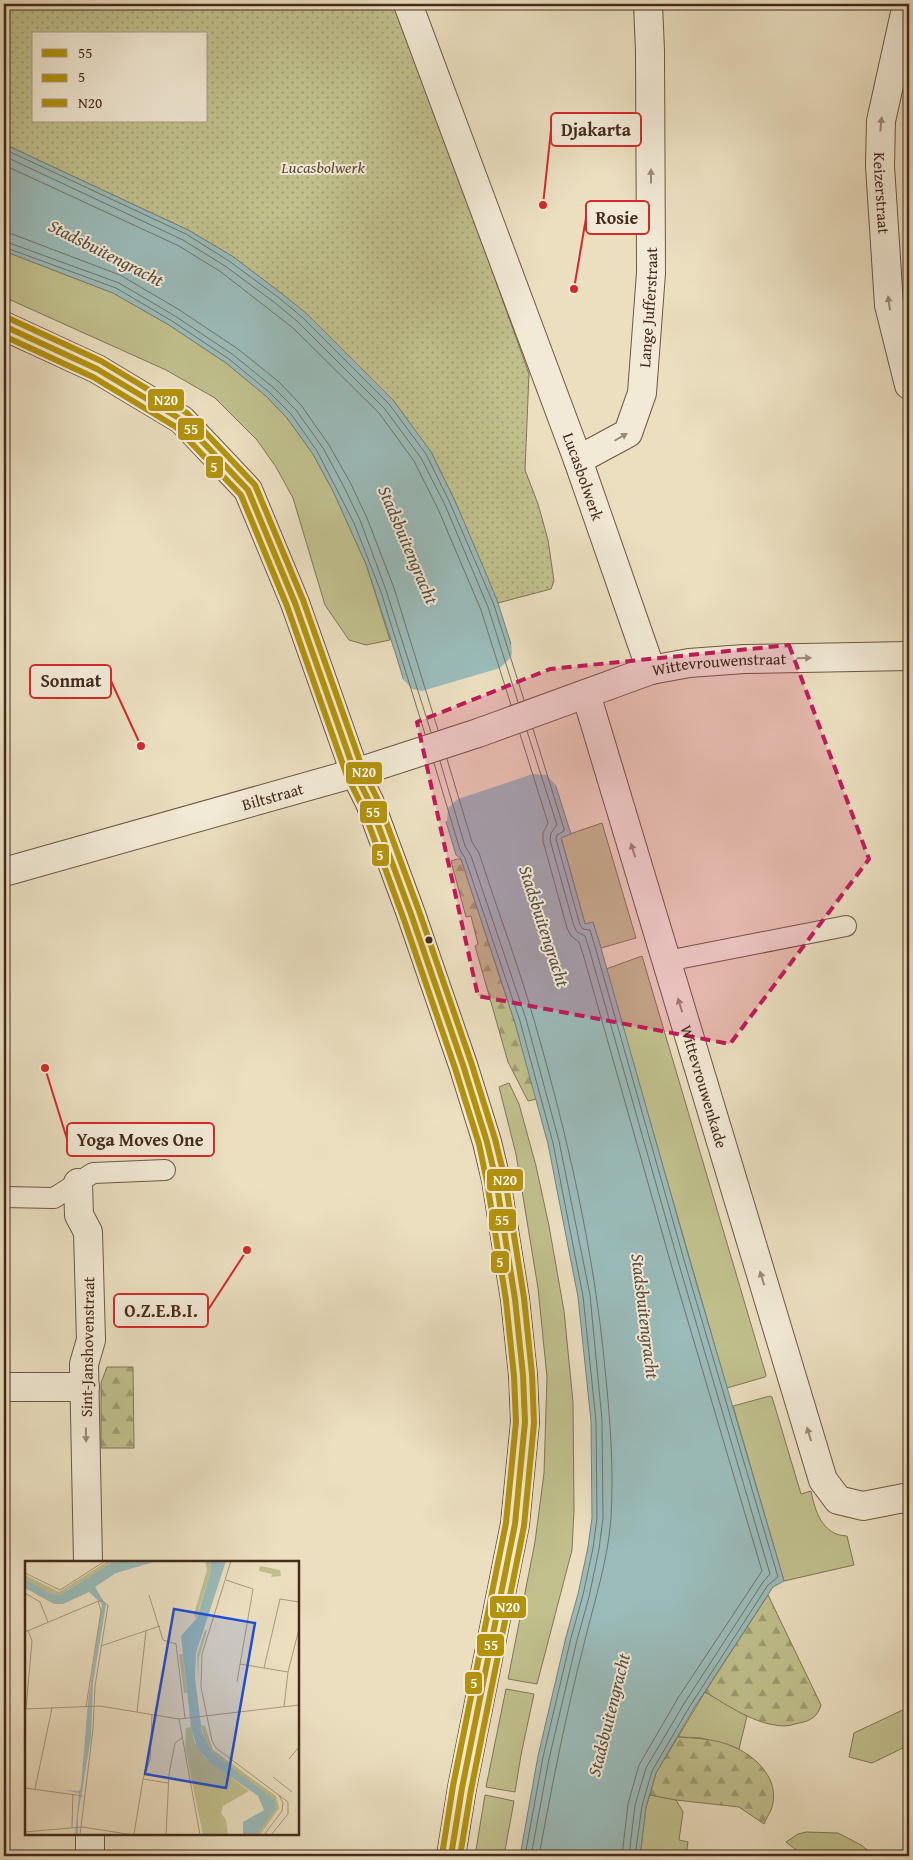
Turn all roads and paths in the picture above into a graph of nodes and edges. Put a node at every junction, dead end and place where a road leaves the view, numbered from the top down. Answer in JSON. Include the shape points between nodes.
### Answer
{"nodes":[{"id":1,"x":408,"y":4,"type":"edge"},
{"id":2,"x":648,"y":4,"type":"edge"},
{"id":3,"x":907,"y":9,"type":"edge"},
{"id":4,"x":4,"y":326,"type":"edge"},
{"id":5,"x":909,"y":385,"type":"edge"},
{"id":6,"x":578,"y":460,"type":"junction"},
{"id":7,"x":909,"y":656,"type":"edge"},
{"id":8,"x":651,"y":670,"type":"junction"},
{"id":9,"x":586,"y":694,"type":"junction"},
{"id":10,"x":537,"y":712,"type":"joint"},
{"id":11,"x":355,"y":773,"type":"junction"},
{"id":12,"x":4,"y":872,"type":"edge"},
{"id":13,"x":846,"y":926,"type":"dead end"},
{"id":14,"x":667,"y":962,"type":"junction"},
{"id":15,"x":165,"y":1170,"type":"dead end"},
{"id":16,"x":78,"y":1183,"type":"junction"},
{"id":17,"x":4,"y":1197,"type":"edge"},
{"id":18,"x":4,"y":1387,"type":"edge"},
{"id":19,"x":85,"y":1387,"type":"junction"},
{"id":20,"x":909,"y":1497,"type":"edge"},
{"id":21,"x":88,"y":1561,"type":"edge"},
{"id":22,"x":90,"y":1835,"type":"edge"},
{"id":23,"x":90,"y":1856,"type":"edge"},
{"id":24,"x":451,"y":1856,"type":"edge"}],
"edges":[{"from":1,"to":6,"type":"street","name":"Lucasbolwerk"},
{"from":6,"to":2,"type":"street","name":"Lange Jufferstraat","one_way":true,"via":[[628,433],[642,393],[651,273]]},
{"from":5,"to":3,"type":"street","name":"Keizerstraat","one_way":true,"via":[[888,305],[880,166],[881,122]]},
{"from":4,"to":11,"type":"street","via":[[97,370],[182,420],[248,490],[295,603]]},
{"from":6,"to":8,"type":"street","name":"Lucasbolwerk"},
{"from":8,"to":7,"type":"street","name":"Wittevrouwenstraat","one_way":true,"via":[[744,659]]},
{"from":8,"to":9,"type":"street","name":"Wittevrouwenstraat"},
{"from":9,"to":10,"type":"street","name":"Wittevrouwenstraat"},
{"from":14,"to":9,"type":"street","name":"Wittevrouwenkade","one_way":true},
{"from":10,"to":11,"type":"street","name":"Biltstraat"},
{"from":11,"to":12,"type":"street","name":"Biltstraat"},
{"from":11,"to":24,"type":"street","via":[[370,803],[411,914],[487,1142],[504,1222],[523,1375],[524,1422],[515,1524]]},
{"from":13,"to":14,"type":"lane"},
{"from":20,"to":14,"type":"street","name":"Wittevrouwenkade","one_way":true,"via":[[863,1506],[838,1500],[823,1480]]},
{"from":15,"to":16,"type":"lane","via":[[93,1173]]},
{"from":16,"to":17,"type":"lane","via":[[54,1198]]},
{"from":16,"to":19,"type":"street","name":"Sint-Janshovenstraat","via":[[79,1216],[88,1232],[90,1340],[84,1364]]},
{"from":18,"to":19,"type":"street"},
{"from":19,"to":21,"type":"street","name":"Sint-Janshovenstraat","one_way":true},
{"from":22,"to":23,"type":"street"}]}
